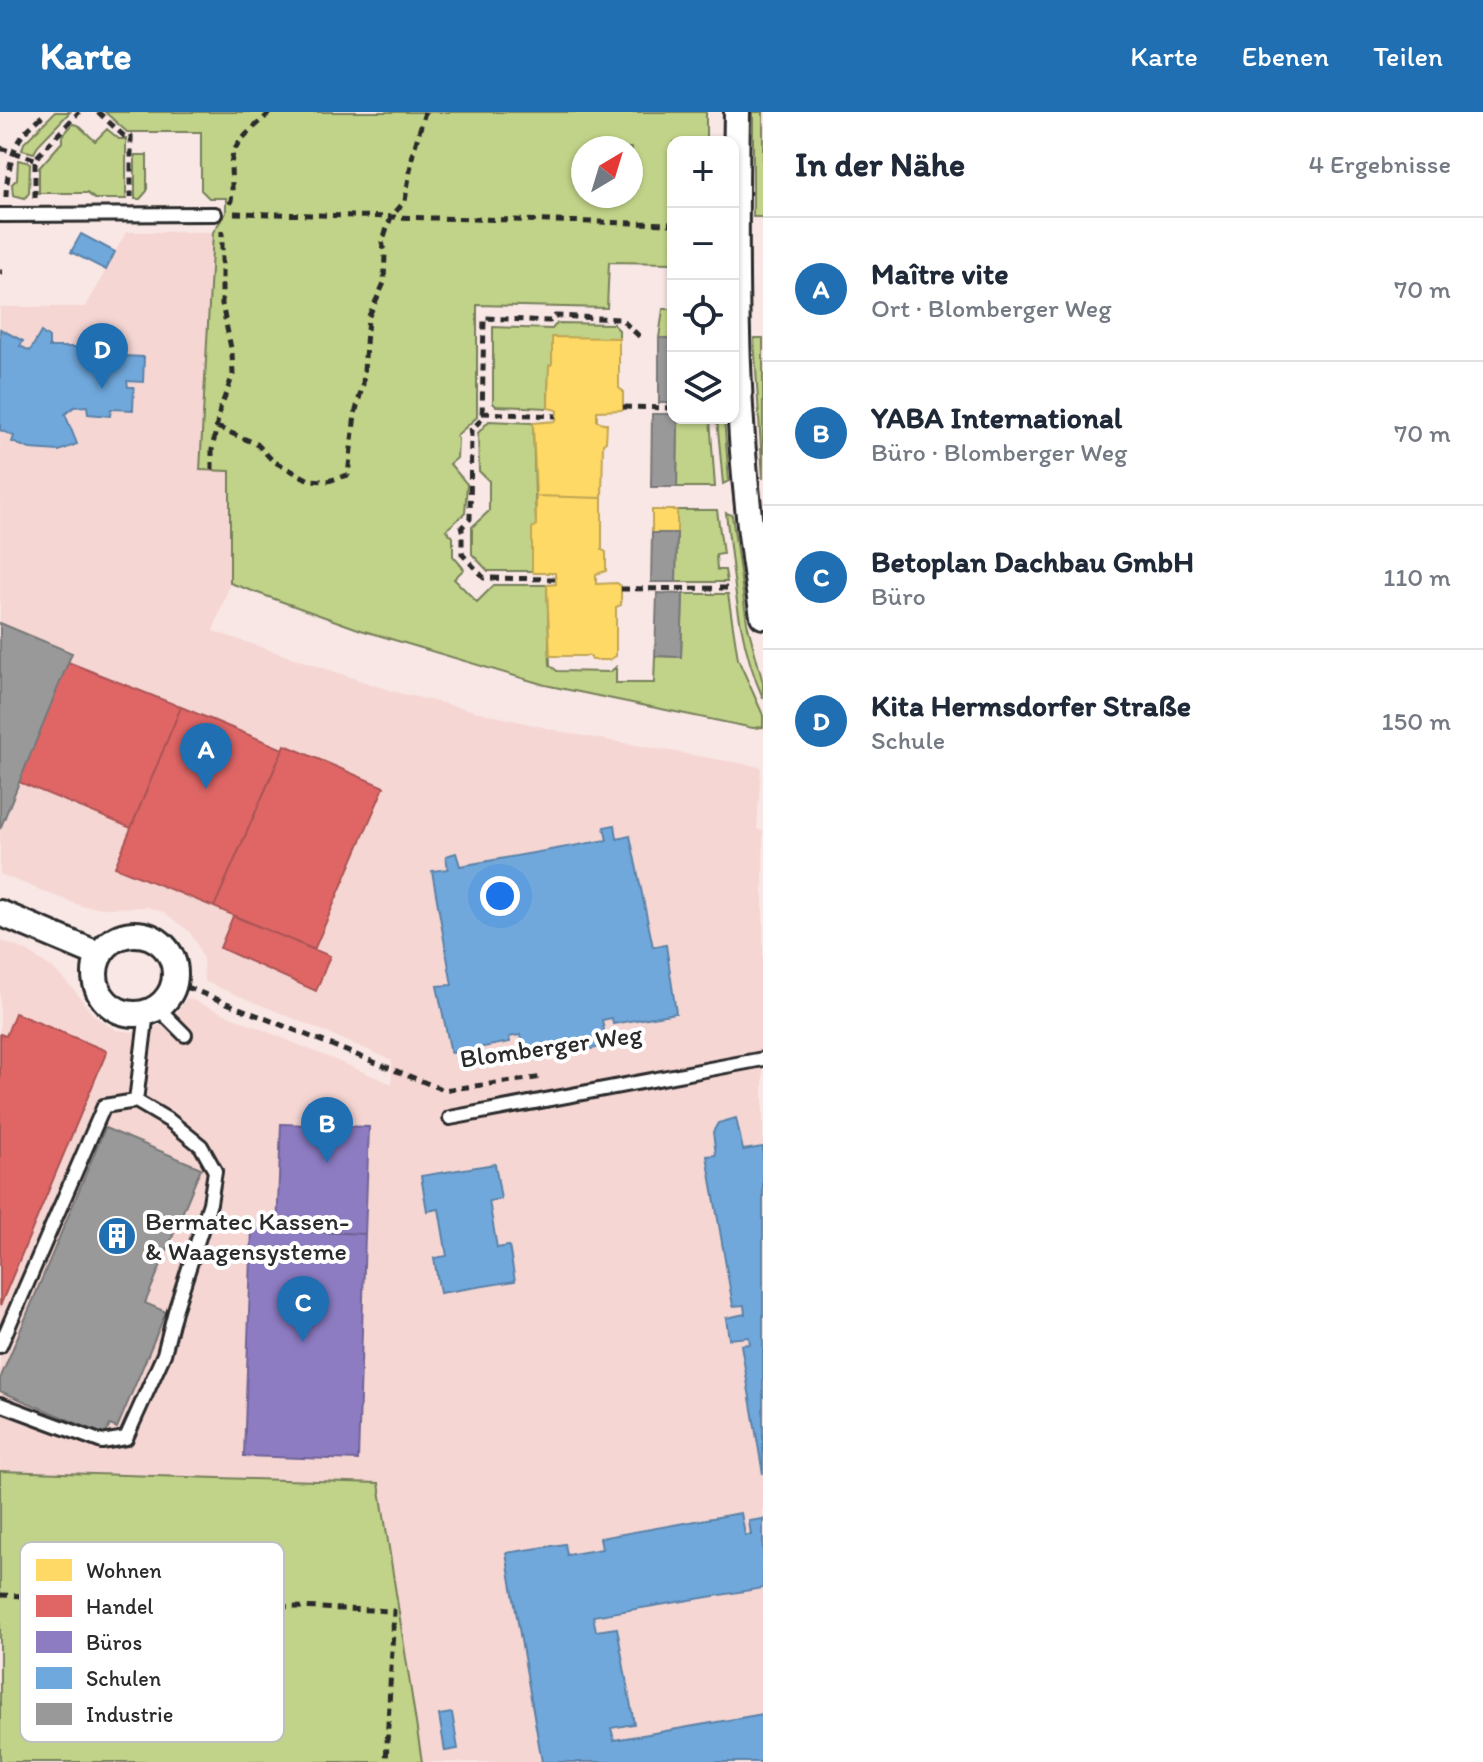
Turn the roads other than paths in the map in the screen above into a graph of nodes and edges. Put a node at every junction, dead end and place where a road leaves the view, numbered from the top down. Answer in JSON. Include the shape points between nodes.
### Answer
{"nodes":[{"id":1,"x":737,"y":112,"type":"edge"},
{"id":2,"x":215,"y":214,"type":"road end"},
{"id":3,"x":3,"y":215,"type":"edge"},
{"id":4,"x":763,"y":616,"type":"edge"},
{"id":5,"x":0,"y":913,"type":"edge"},
{"id":6,"x":100,"y":955,"type":"junction"},
{"id":7,"x":152,"y":1010,"type":"junction"},
{"id":8,"x":185,"y":1035,"type":"dead end"},
{"id":9,"x":763,"y":1059,"type":"edge"},
{"id":10,"x":136,"y":1101,"type":"junction"},
{"id":11,"x":450,"y":1118,"type":"dead end"},
{"id":12,"x":0,"y":1346,"type":"edge"},
{"id":13,"x":0,"y":1404,"type":"edge"}],
"edges":[{"from":1,"to":4,"type":"street","via":[[737,358],[746,497]]},
{"from":2,"to":3,"type":"lane"},
{"from":5,"to":6,"type":"street"},
{"from":6,"to":7,"type":"street","via":[[96,981],[109,1004],[134,1014]]},
{"from":6,"to":7,"type":"street","via":[[130,934],[154,939],[175,969],[165,1000]]},
{"from":7,"to":8,"type":"lane"},
{"from":7,"to":10,"type":"lane"},
{"from":9,"to":11,"type":"lane"},
{"from":10,"to":12,"type":"lane","via":[[104,1106]]},
{"from":10,"to":13,"type":"lane","via":[[201,1146],[215,1171],[164,1354],[126,1438],[102,1442]]}]}
